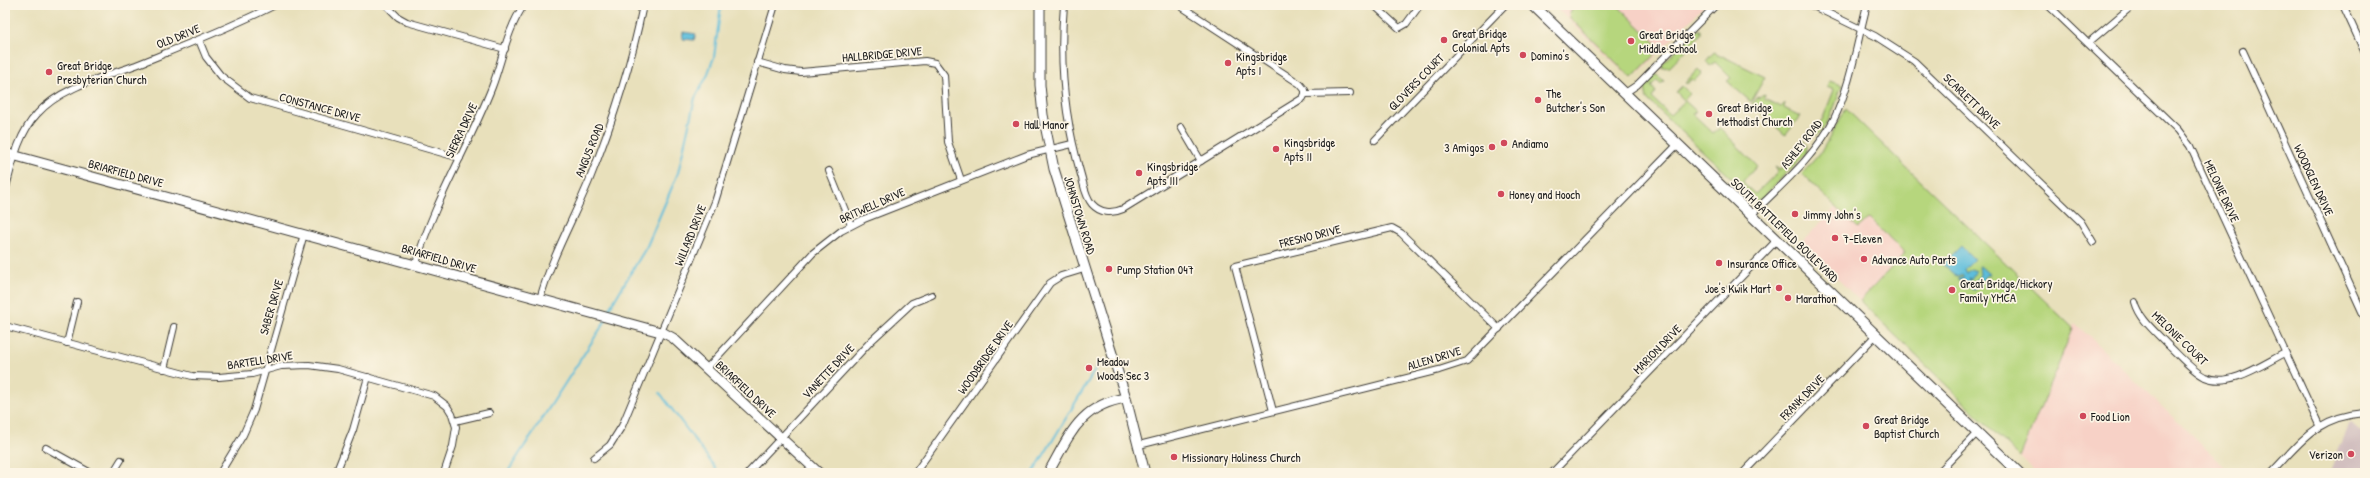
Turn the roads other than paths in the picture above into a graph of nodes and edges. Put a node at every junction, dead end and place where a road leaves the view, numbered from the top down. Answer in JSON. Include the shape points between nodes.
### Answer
{"nodes":[{"id":1,"x":275,"y":5,"type":"edge"},
{"id":2,"x":386,"y":5,"type":"edge"},
{"id":3,"x":524,"y":5,"type":"edge"},
{"id":4,"x":643,"y":5,"type":"edge"},
{"id":5,"x":775,"y":5,"type":"edge"},
{"id":6,"x":1040,"y":5,"type":"edge"},
{"id":7,"x":1064,"y":5,"type":"edge"},
{"id":8,"x":1180,"y":5,"type":"edge"},
{"id":9,"x":1374,"y":5,"type":"edge"},
{"id":10,"x":1420,"y":5,"type":"edge"},
{"id":11,"x":1505,"y":5,"type":"edge"},
{"id":12,"x":1533,"y":5,"type":"edge"},
{"id":13,"x":1716,"y":5,"type":"edge"},
{"id":14,"x":1811,"y":5,"type":"edge"},
{"id":15,"x":1867,"y":5,"type":"edge"},
{"id":16,"x":2048,"y":5,"type":"edge"},
{"id":17,"x":2133,"y":5,"type":"edge"},
{"id":18,"x":2343,"y":5,"type":"edge"},
{"id":19,"x":1860,"y":29,"type":"junction"},
{"id":20,"x":198,"y":40,"type":"junction"},
{"id":21,"x":2088,"y":43,"type":"junction"},
{"id":22,"x":504,"y":49,"type":"junction"},
{"id":23,"x":2243,"y":51,"type":"dead end"},
{"id":24,"x":2365,"y":53,"type":"edge"},
{"id":25,"x":757,"y":62,"type":"junction"},
{"id":26,"x":1350,"y":93,"type":"dead end"},
{"id":27,"x":1625,"y":93,"type":"junction"},
{"id":28,"x":1305,"y":94,"type":"junction"},
{"id":29,"x":1181,"y":127,"type":"dead end"},
{"id":30,"x":1375,"y":140,"type":"dead end"},
{"id":31,"x":1072,"y":144,"type":"junction"},
{"id":32,"x":1678,"y":144,"type":"junction"},
{"id":33,"x":1049,"y":149,"type":"junction"},
{"id":34,"x":5,"y":153,"type":"edge"},
{"id":35,"x":15,"y":155,"type":"junction"},
{"id":36,"x":460,"y":158,"type":"junction"},
{"id":37,"x":1201,"y":161,"type":"junction"},
{"id":38,"x":829,"y":171,"type":"dead end"},
{"id":39,"x":962,"y":180,"type":"junction"},
{"id":40,"x":5,"y":191,"type":"edge"},
{"id":41,"x":1751,"y":215,"type":"junction"},
{"id":42,"x":851,"y":225,"type":"junction"},
{"id":43,"x":304,"y":234,"type":"junction"},
{"id":44,"x":1777,"y":240,"type":"junction"},
{"id":45,"x":2093,"y":242,"type":"dead end"},
{"id":46,"x":416,"y":264,"type":"junction"},
{"id":47,"x":1084,"y":269,"type":"junction"},
{"id":48,"x":932,"y":294,"type":"dead end"},
{"id":49,"x":540,"y":299,"type":"junction"},
{"id":50,"x":77,"y":302,"type":"dead end"},
{"id":51,"x":2135,"y":302,"type":"dead end"},
{"id":52,"x":2365,"y":318,"type":"edge"},
{"id":53,"x":5,"y":326,"type":"edge"},
{"id":54,"x":174,"y":327,"type":"dead end"},
{"id":55,"x":1499,"y":329,"type":"junction"},
{"id":56,"x":661,"y":332,"type":"junction"},
{"id":57,"x":1876,"y":336,"type":"junction"},
{"id":58,"x":67,"y":343,"type":"junction"},
{"id":59,"x":2285,"y":353,"type":"junction"},
{"id":60,"x":706,"y":368,"type":"junction"},
{"id":61,"x":164,"y":369,"type":"junction"},
{"id":62,"x":265,"y":370,"type":"junction"},
{"id":63,"x":368,"y":378,"type":"junction"},
{"id":64,"x":1126,"y":398,"type":"junction"},
{"id":65,"x":1272,"y":411,"type":"junction"},
{"id":66,"x":2365,"y":412,"type":"edge"},
{"id":67,"x":489,"y":413,"type":"dead end"},
{"id":68,"x":454,"y":421,"type":"junction"},
{"id":69,"x":2320,"y":425,"type":"junction"},
{"id":70,"x":1977,"y":433,"type":"junction"},
{"id":71,"x":781,"y":438,"type":"junction"},
{"id":72,"x":1139,"y":445,"type":"junction"},
{"id":73,"x":46,"y":448,"type":"dead end"},
{"id":74,"x":594,"y":458,"type":"dead end"},
{"id":75,"x":121,"y":460,"type":"dead end"},
{"id":76,"x":91,"y":473,"type":"edge"},
{"id":77,"x":113,"y":473,"type":"edge"},
{"id":78,"x":220,"y":473,"type":"edge"},
{"id":79,"x":336,"y":473,"type":"edge"},
{"id":80,"x":444,"y":473,"type":"edge"},
{"id":81,"x":748,"y":473,"type":"edge"},
{"id":82,"x":819,"y":473,"type":"edge"},
{"id":83,"x":915,"y":473,"type":"edge"},
{"id":84,"x":1048,"y":473,"type":"edge"},
{"id":85,"x":1145,"y":473,"type":"edge"},
{"id":86,"x":1552,"y":473,"type":"edge"},
{"id":87,"x":1744,"y":473,"type":"edge"},
{"id":88,"x":1938,"y":473,"type":"edge"},
{"id":89,"x":2019,"y":473,"type":"edge"},
{"id":90,"x":2272,"y":473,"type":"edge"}],
"edges":[{"from":1,"to":20,"type":"street","name":"OLD DRIVE"},
{"from":2,"to":22,"type":"street","via":[[407,22]]},
{"from":3,"to":22,"type":"street","name":"SIERRA DRIVE"},
{"from":4,"to":49,"type":"street","name":"ANGUS ROAD","via":[[635,44],[614,116],[588,184],[555,253]]},
{"from":5,"to":25,"type":"street","name":"WILLARD DRIVE"},
{"from":6,"to":33,"type":"street","name":"JOHNSTOWN ROAD","via":[[1040,85]]},
{"from":7,"to":31,"type":"street","via":[[1064,73]]},
{"from":8,"to":28,"type":"street","via":[[1300,84]]},
{"from":9,"to":10,"type":"street","via":[[1399,28],[1406,24]]},
{"from":11,"to":30,"type":"street","name":"GLOVERS COURT"},
{"from":12,"to":27,"type":"main road","name":"SOUTH BATTLEFIELD BOULEVARD"},
{"from":13,"to":27,"type":"street","via":[[1637,85]]},
{"from":14,"to":19,"type":"street","name":"SCARLETT DRIVE"},
{"from":15,"to":19,"type":"street","name":"ASHLEY ROAD"},
{"from":16,"to":21,"type":"street","name":"MELONIE DRIVE"},
{"from":17,"to":21,"type":"street"},
{"from":18,"to":24,"type":"street"},
{"from":19,"to":41,"type":"street","name":"ASHLEY ROAD","via":[[1844,92],[1822,139]]},
{"from":19,"to":45,"type":"street","name":"SCARLETT DRIVE","via":[[1914,61],[2081,222]]},
{"from":20,"to":35,"type":"street","name":"OLD DRIVE","via":[[58,96],[32,119]]},
{"from":20,"to":36,"type":"street","name":"CONSTANCE DRIVE","via":[[206,57],[221,76],[250,98]]},
{"from":21,"to":59,"type":"street","name":"MELONIE DRIVE","via":[[2178,130],[2190,146]]},
{"from":22,"to":36,"type":"street","name":"SIERRA DRIVE","via":[[492,86]]},
{"from":23,"to":52,"type":"street","name":"WOODGLEN DRIVE"},
{"from":25,"to":39,"type":"street","name":"HALLBRIDGE DRIVE","via":[[801,72],[925,61],[935,63],[944,75],[948,142]]},
{"from":25,"to":56,"type":"street","name":"WILLARD DRIVE","via":[[715,202]]},
{"from":26,"to":28,"type":"street"},
{"from":27,"to":32,"type":"main road","name":"SOUTH BATTLEFIELD BOULEVARD"},
{"from":28,"to":37,"type":"street","via":[[1303,98]]},
{"from":29,"to":37,"type":"street"},
{"from":31,"to":33,"type":"street","name":"BRITWELL DRIVE"},
{"from":31,"to":37,"type":"street","via":[[1088,198],[1100,210],[1114,212]]},
{"from":32,"to":41,"type":"main road","name":"SOUTH BATTLEFIELD BOULEVARD"},
{"from":32,"to":55,"type":"street","name":"ALLEN DRIVE"},
{"from":33,"to":39,"type":"street","name":"BRITWELL DRIVE","via":[[1027,154]]},
{"from":33,"to":47,"type":"street","name":"JOHNSTOWN ROAD"},
{"from":34,"to":35,"type":"street","name":"BRIARFIELD DRIVE"},
{"from":35,"to":40,"type":"street","name":"OLD DRIVE"},
{"from":35,"to":43,"type":"street","name":"BRIARFIELD DRIVE"},
{"from":36,"to":46,"type":"street","name":"SIERRA DRIVE","via":[[431,216]]},
{"from":38,"to":42,"type":"street"},
{"from":39,"to":42,"type":"street","name":"BRITWELL DRIVE"},
{"from":41,"to":44,"type":"main road","name":"SOUTH BATTLEFIELD BOULEVARD"},
{"from":42,"to":60,"type":"street","name":"BRITWELL DRIVE","via":[[813,254]]},
{"from":43,"to":46,"type":"street","name":"BRIARFIELD DRIVE"},
{"from":43,"to":62,"type":"street","name":"SABER DRIVE"},
{"from":44,"to":57,"type":"main road","name":"SOUTH BATTLEFIELD BOULEVARD"},
{"from":44,"to":86,"type":"street","name":"MARION DRIVE"},
{"from":46,"to":49,"type":"street","name":"BRIARFIELD DRIVE"},
{"from":47,"to":64,"type":"street","name":"JOHNSTOWN ROAD"},
{"from":47,"to":83,"type":"street","name":"WOODBRIDGE DRIVE","via":[[1061,276],[1047,287],[1012,340]]},
{"from":48,"to":71,"type":"street","name":"VANETTE DRIVE","via":[[912,303],[876,336]]},
{"from":49,"to":56,"type":"street","name":"BRIARFIELD DRIVE"},
{"from":50,"to":58,"type":"street"},
{"from":51,"to":59,"type":"street","name":"MELONIE COURT","via":[[2148,324],[2190,366],[2204,376],[2216,379],[2229,378]]},
{"from":53,"to":58,"type":"street","name":"BARTELL DRIVE"},
{"from":54,"to":61,"type":"street"},
{"from":55,"to":65,"type":"street","name":"ALLEN DRIVE","via":[[1464,362]]},
{"from":55,"to":65,"type":"street","name":"FRESNO DRIVE","via":[[1401,233],[1392,228],[1235,266]]},
{"from":56,"to":60,"type":"street","name":"BRIARFIELD DRIVE","via":[[673,338]]},
{"from":56,"to":74,"type":"street","name":"WILLARD DRIVE","via":[[622,426],[610,445]]},
{"from":57,"to":70,"type":"main road","name":"SOUTH BATTLEFIELD BOULEVARD"},
{"from":57,"to":87,"type":"street","name":"FRANK DRIVE"},
{"from":58,"to":61,"type":"street","name":"BARTELL DRIVE"},
{"from":59,"to":69,"type":"street","name":"MELONIE DRIVE"},
{"from":60,"to":71,"type":"street","name":"BRIARFIELD DRIVE"},
{"from":61,"to":62,"type":"street","name":"BARTELL DRIVE","via":[[192,376],[214,377],[246,375]]},
{"from":62,"to":63,"type":"street","name":"BARTELL DRIVE","via":[[281,366],[309,365],[334,368]]},
{"from":62,"to":78,"type":"street","name":"SABER DRIVE","via":[[247,426]]},
{"from":63,"to":68,"type":"street","name":"BARTELL DRIVE","via":[[434,396],[447,406]]},
{"from":63,"to":79,"type":"street","via":[[353,430]]},
{"from":64,"to":72,"type":"street","name":"JOHNSTOWN ROAD"},
{"from":64,"to":84,"type":"street","via":[[1110,401],[1087,412]]},
{"from":65,"to":72,"type":"street","name":"ALLEN DRIVE"},
{"from":66,"to":69,"type":"street","via":[[2340,416]]},
{"from":67,"to":68,"type":"street"},
{"from":68,"to":80,"type":"street","via":[[453,446]]},
{"from":69,"to":90,"type":"street"},
{"from":70,"to":88,"type":"street"},
{"from":70,"to":89,"type":"main road","name":"SOUTH BATTLEFIELD BOULEVARD"},
{"from":71,"to":81,"type":"street","name":"VANETTE DRIVE"},
{"from":71,"to":82,"type":"street","name":"BRIARFIELD DRIVE"},
{"from":72,"to":85,"type":"street","name":"JOHNSTOWN ROAD"},
{"from":73,"to":76,"type":"street"},
{"from":75,"to":77,"type":"street"}]}
